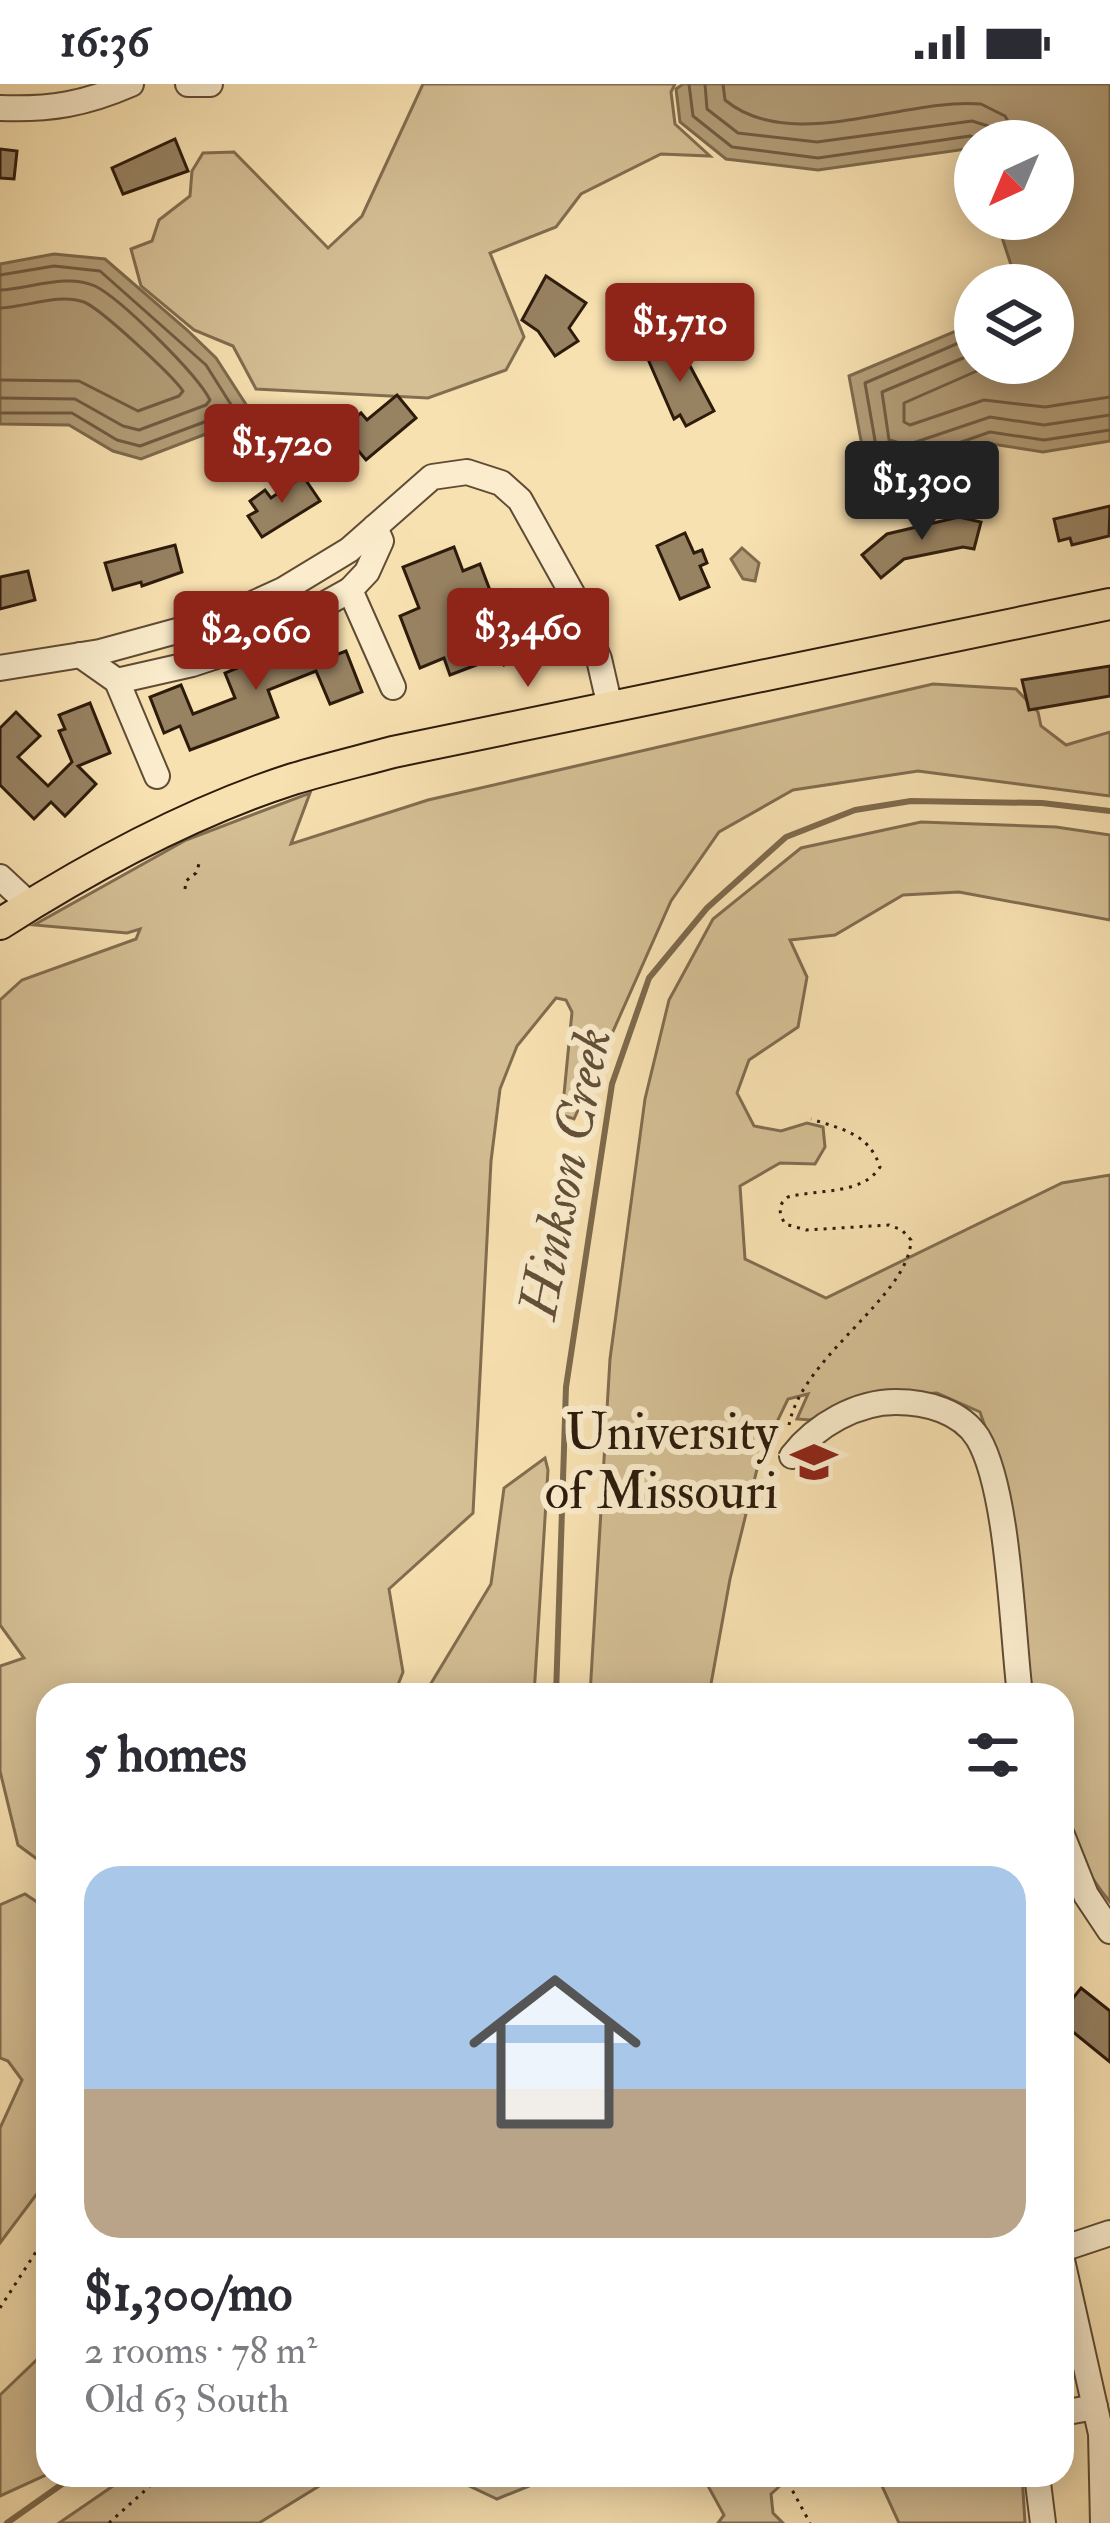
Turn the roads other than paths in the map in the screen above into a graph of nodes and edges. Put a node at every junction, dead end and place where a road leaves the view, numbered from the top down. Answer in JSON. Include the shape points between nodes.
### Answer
{"nodes":[{"id":1,"x":131,"y":84,"type":"edge"},
{"id":2,"x":188,"y":84,"type":"edge"},
{"id":3,"x":210,"y":84,"type":"edge"},
{"id":4,"x":0,"y":108,"type":"edge"},
{"id":5,"x":375,"y":527,"type":"junction"},
{"id":6,"x":350,"y":590,"type":"junction"},
{"id":7,"x":1110,"y":604,"type":"edge"},
{"id":8,"x":80,"y":655,"type":"junction"},
{"id":9,"x":0,"y":668,"type":"edge"},
{"id":10,"x":117,"y":681,"type":"junction"},
{"id":11,"x":394,"y":687,"type":"dead end"},
{"id":12,"x":610,"y":707,"type":"junction"},
{"id":13,"x":157,"y":776,"type":"dead end"},
{"id":14,"x":0,"y":877,"type":"edge"},
{"id":15,"x":30,"y":905,"type":"junction"},
{"id":16,"x":0,"y":924,"type":"edge"},
{"id":17,"x":795,"y":1452,"type":"road end"},
{"id":18,"x":1019,"y":1683,"type":"edge"},
{"id":19,"x":1074,"y":1865,"type":"edge"},
{"id":20,"x":1110,"y":1931,"type":"edge"},
{"id":21,"x":1110,"y":2233,"type":"edge"},
{"id":22,"x":1074,"y":2245,"type":"edge"},
{"id":23,"x":1074,"y":2313,"type":"edge"},
{"id":24,"x":1095,"y":2407,"type":"junction"},
{"id":25,"x":1074,"y":2411,"type":"edge"},
{"id":26,"x":1038,"y":2487,"type":"edge"},
{"id":27,"x":1043,"y":2523,"type":"edge"},
{"id":28,"x":1102,"y":2523,"type":"edge"}],
"edges":[{"from":1,"to":4,"type":"street","via":[[89,102]]},
{"from":2,"to":3,"type":"street"},
{"from":5,"to":6,"type":"street","via":[[381,541]]},
{"from":5,"to":8,"type":"street","via":[[283,590],[217,620]]},
{"from":5,"to":12,"type":"street","via":[[432,477],[467,472],[501,483],[520,500],[573,595]]},
{"from":6,"to":10,"type":"street","via":[[247,646]]},
{"from":6,"to":11,"type":"street"},
{"from":7,"to":12,"type":"main road"},
{"from":8,"to":9,"type":"street"},
{"from":8,"to":10,"type":"street"},
{"from":10,"to":13,"type":"street"},
{"from":12,"to":15,"type":"main road","via":[[291,780],[189,820]]},
{"from":14,"to":15,"type":"street"},
{"from":15,"to":16,"type":"main road"},
{"from":17,"to":18,"type":"street","via":[[828,1423],[886,1402],[949,1412],[965,1424],[994,1484]]},
{"from":19,"to":20,"type":"street"},
{"from":21,"to":22,"type":"street"},
{"from":23,"to":24,"type":"street"},
{"from":24,"to":25,"type":"street"},
{"from":24,"to":28,"type":"street"},
{"from":26,"to":27,"type":"street"}]}
